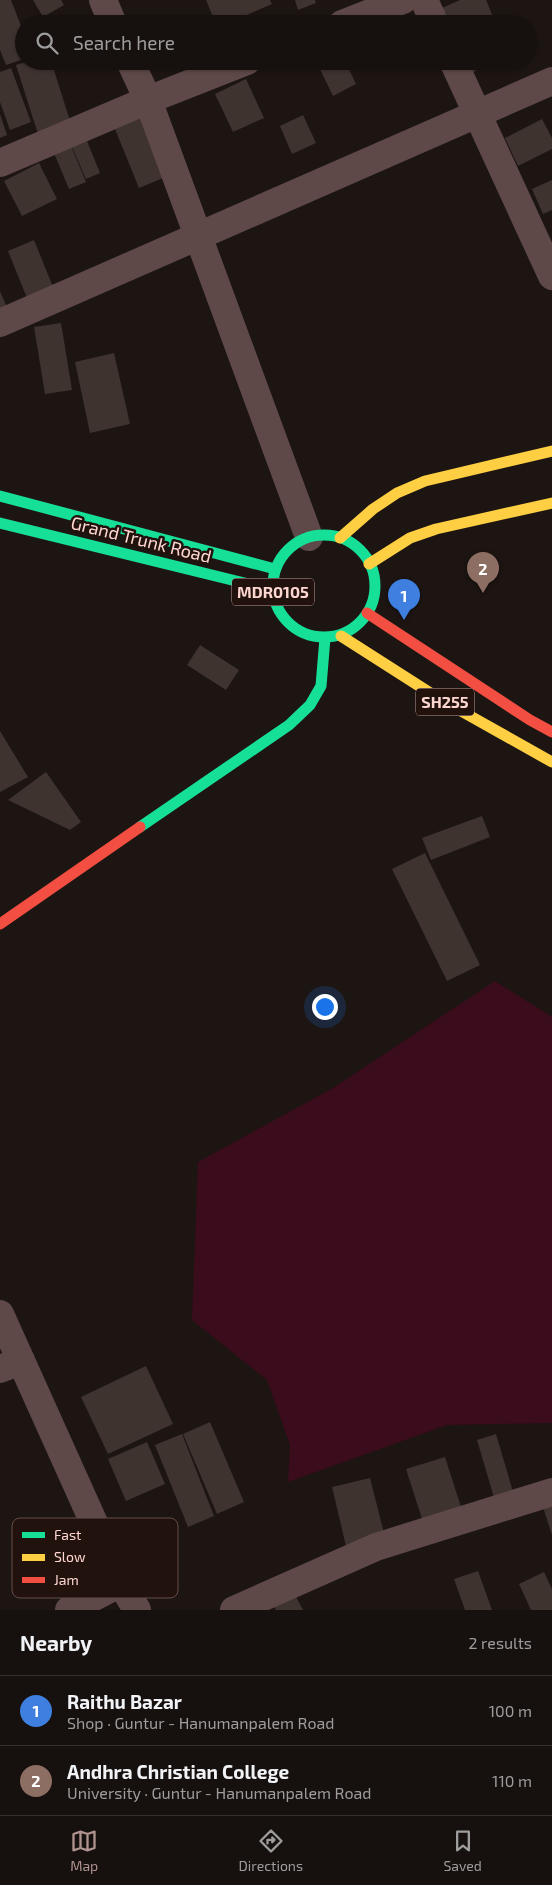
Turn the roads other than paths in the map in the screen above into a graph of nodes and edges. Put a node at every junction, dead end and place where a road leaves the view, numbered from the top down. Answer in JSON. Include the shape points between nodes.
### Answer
{"nodes":[{"id":1,"x":103,"y":0,"type":"edge"},
{"id":2,"x":403,"y":0,"type":"edge"},
{"id":3,"x":424,"y":0,"type":"edge"},
{"id":4,"x":109,"y":15,"type":"edge"},
{"id":5,"x":365,"y":15,"type":"edge"},
{"id":6,"x":431,"y":15,"type":"edge"},
{"id":7,"x":134,"y":70,"type":"edge"},
{"id":8,"x":224,"y":70,"type":"edge"},
{"id":9,"x":456,"y":70,"type":"edge"},
{"id":10,"x":552,"y":80,"type":"edge"},
{"id":11,"x":148,"y":100,"type":"junction"},
{"id":12,"x":477,"y":113,"type":"junction"},
{"id":13,"x":0,"y":163,"type":"edge"},
{"id":14,"x":198,"y":236,"type":"junction"},
{"id":15,"x":552,"y":276,"type":"edge"},
{"id":16,"x":0,"y":323,"type":"edge"},
{"id":17,"x":552,"y":451,"type":"edge"},
{"id":18,"x":0,"y":496,"type":"edge"},
{"id":19,"x":552,"y":503,"type":"edge"},
{"id":20,"x":0,"y":523,"type":"edge"},
{"id":21,"x":309,"y":537,"type":"junction"},
{"id":22,"x":340,"y":538,"type":"junction"},
{"id":23,"x":370,"y":564,"type":"junction"},
{"id":24,"x":275,"y":569,"type":"junction"},
{"id":25,"x":273,"y":590,"type":"junction"},
{"id":26,"x":367,"y":613,"type":"junction"},
{"id":27,"x":341,"y":636,"type":"junction"},
{"id":28,"x":325,"y":638,"type":"junction"},
{"id":29,"x":552,"y":732,"type":"edge"},
{"id":30,"x":552,"y":762,"type":"edge"},
{"id":31,"x":0,"y":924,"type":"edge"},
{"id":32,"x":0,"y":1314,"type":"edge"},
{"id":33,"x":10,"y":1365,"type":"edge"},
{"id":34,"x":552,"y":1492,"type":"edge"},
{"id":35,"x":88,"y":1518,"type":"edge"},
{"id":36,"x":92,"y":1598,"type":"edge"},
{"id":37,"x":130,"y":1598,"type":"edge"},
{"id":38,"x":69,"y":1610,"type":"edge"},
{"id":39,"x":138,"y":1610,"type":"edge"},
{"id":40,"x":234,"y":1610,"type":"edge"}],
"edges":[{"from":1,"to":4,"type":"street"},
{"from":2,"to":5,"type":"street"},
{"from":3,"to":6,"type":"street"},
{"from":7,"to":11,"type":"street"},
{"from":8,"to":11,"type":"street"},
{"from":9,"to":12,"type":"street"},
{"from":10,"to":12,"type":"street"},
{"from":11,"to":13,"type":"street"},
{"from":11,"to":14,"type":"street"},
{"from":12,"to":14,"type":"street"},
{"from":12,"to":15,"type":"street"},
{"from":14,"to":16,"type":"street"},
{"from":14,"to":21,"type":"street"},
{"from":17,"to":22,"type":"main road","via":[[424,482],[397,493]]},
{"from":18,"to":24,"type":"main road","number":"MDR0105"},
{"from":19,"to":23,"type":"main road","via":[[436,529],[410,538]]},
{"from":20,"to":25,"type":"main road","name":"Grand Trunk Road","number":"MDR0105"},
{"from":21,"to":22,"type":"main road","via":[[325,535]]},
{"from":21,"to":24,"type":"main road","number":"MDR0105","via":[[283,555]]},
{"from":22,"to":23,"type":"main road","via":[[362,552]]},
{"from":23,"to":26,"type":"main road","via":[[374,598]]},
{"from":24,"to":25,"type":"main road","number":"MDR0105"},
{"from":25,"to":28,"type":"main road","number":"MDR0105","via":[[282,616],[294,628],[309,636]]},
{"from":26,"to":27,"type":"main road"},
{"from":26,"to":29,"type":"main road","number":"SH255"},
{"from":27,"to":28,"type":"main road","number":"MDR0105"},
{"from":27,"to":30,"type":"main road","number":"SH255","via":[[438,698]]},
{"from":28,"to":31,"type":"main road","via":[[321,686],[310,705],[289,725]]},
{"from":32,"to":33,"type":"street"},
{"from":33,"to":35,"type":"street"},
{"from":34,"to":40,"type":"street","via":[[376,1547]]},
{"from":36,"to":38,"type":"street"},
{"from":37,"to":39,"type":"street"}]}
